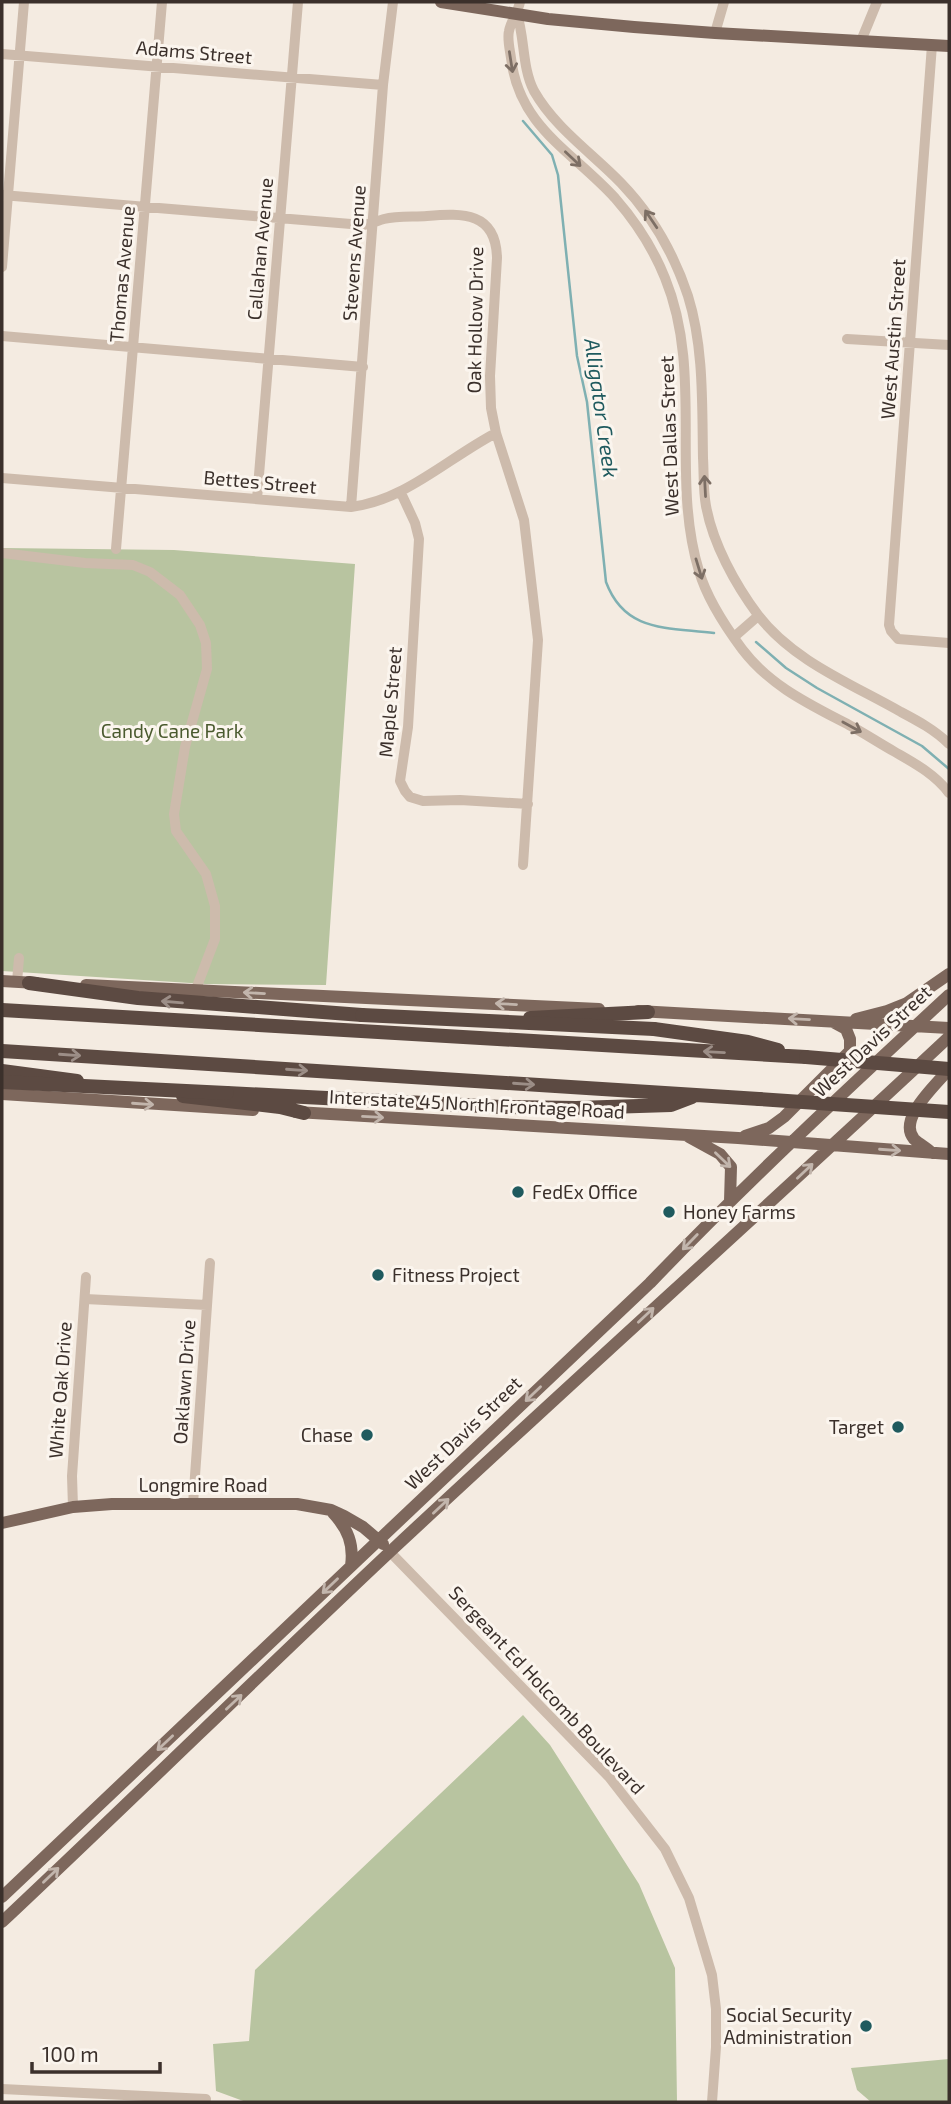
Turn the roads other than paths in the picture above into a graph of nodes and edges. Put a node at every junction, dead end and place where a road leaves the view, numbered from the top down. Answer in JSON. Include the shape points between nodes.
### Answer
{"nodes":[{"id":1,"x":24,"y":2,"type":"edge"},
{"id":2,"x":162,"y":2,"type":"edge"},
{"id":3,"x":298,"y":2,"type":"edge"},
{"id":4,"x":393,"y":2,"type":"edge"},
{"id":5,"x":441,"y":2,"type":"edge"},
{"id":6,"x":724,"y":2,"type":"edge"},
{"id":7,"x":877,"y":2,"type":"edge"},
{"id":8,"x":519,"y":8,"type":"edge"},
{"id":9,"x":715,"y":33,"type":"junction"},
{"id":10,"x":861,"y":41,"type":"junction"},
{"id":11,"x":932,"y":45,"type":"junction"},
{"id":12,"x":949,"y":46,"type":"edge"},
{"id":13,"x":2,"y":54,"type":"edge"},
{"id":14,"x":20,"y":56,"type":"junction"},
{"id":15,"x":157,"y":66,"type":"junction"},
{"id":16,"x":292,"y":78,"type":"junction"},
{"id":17,"x":383,"y":85,"type":"junction"},
{"id":18,"x":615,"y":177,"type":"junction"},
{"id":19,"x":605,"y":188,"type":"junction"},
{"id":20,"x":5,"y":195,"type":"edge"},
{"id":21,"x":145,"y":208,"type":"junction"},
{"id":22,"x":280,"y":219,"type":"junction"},
{"id":23,"x":374,"y":223,"type":"junction"},
{"id":24,"x":649,"y":243,"type":"junction"},
{"id":25,"x":2,"y":267,"type":"edge"},
{"id":26,"x":682,"y":282,"type":"junction"},
{"id":27,"x":691,"y":309,"type":"junction"},
{"id":28,"x":676,"y":313,"type":"junction"},
{"id":29,"x":2,"y":336,"type":"edge"},
{"id":30,"x":847,"y":339,"type":"dead end"},
{"id":31,"x":910,"y":342,"type":"junction"},
{"id":32,"x":949,"y":345,"type":"edge"},
{"id":33,"x":133,"y":348,"type":"junction"},
{"id":34,"x":269,"y":359,"type":"junction"},
{"id":35,"x":363,"y":367,"type":"junction"},
{"id":36,"x":687,"y":397,"type":"junction"},
{"id":37,"x":701,"y":397,"type":"junction"},
{"id":38,"x":495,"y":433,"type":"junction"},
{"id":39,"x":2,"y":478,"type":"edge"},
{"id":40,"x":121,"y":488,"type":"junction"},
{"id":41,"x":401,"y":493,"type":"junction"},
{"id":42,"x":257,"y":499,"type":"junction"},
{"id":43,"x":351,"y":507,"type":"junction"},
{"id":44,"x":710,"y":520,"type":"junction"},
{"id":45,"x":691,"y":526,"type":"junction"},
{"id":46,"x":116,"y":549,"type":"dead end"},
{"id":47,"x":2,"y":553,"type":"edge"},
{"id":48,"x":758,"y":616,"type":"junction"},
{"id":49,"x":734,"y":637,"type":"junction"},
{"id":50,"x":949,"y":643,"type":"edge"},
{"id":51,"x":949,"y":744,"type":"edge"},
{"id":52,"x":949,"y":793,"type":"edge"},
{"id":53,"x":528,"y":804,"type":"junction"},
{"id":54,"x":523,"y":865,"type":"dead end"},
{"id":55,"x":19,"y":958,"type":"dead end"},
{"id":56,"x":949,"y":974,"type":"edge"},
{"id":57,"x":2,"y":981,"type":"edge"},
{"id":58,"x":23,"y":982,"type":"junction"},
{"id":59,"x":196,"y":989,"type":"junction"},
{"id":60,"x":949,"y":995,"type":"edge"},
{"id":61,"x":2,"y":1010,"type":"edge"},
{"id":62,"x":648,"y":1012,"type":"junction"},
{"id":63,"x":830,"y":1021,"type":"junction"},
{"id":64,"x":844,"y":1022,"type":"junction"},
{"id":65,"x":222,"y":1024,"type":"junction"},
{"id":66,"x":916,"y":1026,"type":"junction"},
{"id":67,"x":949,"y":1028,"type":"edge"},
{"id":68,"x":949,"y":1037,"type":"edge"},
{"id":69,"x":2,"y":1051,"type":"edge"},
{"id":70,"x":806,"y":1057,"type":"junction"},
{"id":71,"x":949,"y":1069,"type":"edge"},
{"id":72,"x":2,"y":1071,"type":"edge"},
{"id":73,"x":2,"y":1083,"type":"edge"},
{"id":74,"x":2,"y":1094,"type":"edge"},
{"id":75,"x":697,"y":1095,"type":"junction"},
{"id":76,"x":949,"y":1112,"type":"edge"},
{"id":77,"x":304,"y":1113,"type":"junction"},
{"id":78,"x":685,"y":1135,"type":"junction"},
{"id":79,"x":738,"y":1139,"type":"junction"},
{"id":80,"x":791,"y":1142,"type":"junction"},
{"id":81,"x":833,"y":1145,"type":"junction"},
{"id":82,"x":932,"y":1153,"type":"junction"},
{"id":83,"x":949,"y":1154,"type":"edge"},
{"id":84,"x":730,"y":1201,"type":"junction"},
{"id":85,"x":210,"y":1262,"type":"dead end"},
{"id":86,"x":86,"y":1277,"type":"dead end"},
{"id":87,"x":85,"y":1299,"type":"junction"},
{"id":88,"x":207,"y":1305,"type":"junction"},
{"id":89,"x":192,"y":1503,"type":"junction"},
{"id":90,"x":73,"y":1507,"type":"junction"},
{"id":91,"x":331,"y":1510,"type":"junction"},
{"id":92,"x":2,"y":1523,"type":"edge"},
{"id":93,"x":380,"y":1540,"type":"junction"},
{"id":94,"x":390,"y":1552,"type":"junction"},
{"id":95,"x":351,"y":1566,"type":"junction"},
{"id":96,"x":130,"y":1776,"type":"junction"},
{"id":97,"x":69,"y":1858,"type":"junction"},
{"id":98,"x":2,"y":1897,"type":"edge"},
{"id":99,"x":2,"y":1922,"type":"edge"},
{"id":100,"x":2,"y":2090,"type":"edge"},
{"id":101,"x":206,"y":2099,"type":"dead end"},
{"id":102,"x":712,"y":2102,"type":"edge"}],
"edges":[{"from":1,"to":14,"type":"street"},
{"from":2,"to":15,"type":"street","name":"Thomas Avenue"},
{"from":3,"to":16,"type":"street","name":"Callahan Avenue"},
{"from":4,"to":17,"type":"street","name":"Stevens Avenue"},
{"from":5,"to":8,"type":"main road"},
{"from":6,"to":9,"type":"street"},
{"from":7,"to":10,"type":"street"},
{"from":8,"to":9,"type":"main road","via":[[548,19]]},
{"from":8,"to":18,"type":"street","name":"West Dallas Street","via":[[528,75],[544,108]]},
{"from":8,"to":19,"type":"street","name":"West Dallas Street","one_way":true,"via":[[509,31],[509,46],[525,106],[556,144]]},
{"from":9,"to":10,"type":"main road"},
{"from":10,"to":11,"type":"main road"},
{"from":11,"to":12,"type":"main road"},
{"from":11,"to":31,"type":"street","name":"West Austin Street"},
{"from":13,"to":14,"type":"street","name":"Adams Street"},
{"from":14,"to":15,"type":"street","name":"Adams Street"},
{"from":14,"to":20,"type":"street"},
{"from":15,"to":16,"type":"street","name":"Adams Street"},
{"from":15,"to":21,"type":"street","name":"Thomas Avenue"},
{"from":16,"to":17,"type":"street","name":"Adams Street"},
{"from":16,"to":22,"type":"street","name":"Callahan Avenue"},
{"from":17,"to":23,"type":"street","name":"Stevens Avenue"},
{"from":18,"to":19,"type":"street"},
{"from":26,"to":18,"type":"street","name":"West Dallas Street","one_way":true,"via":[[652,219]]},
{"from":19,"to":24,"type":"street","name":"West Dallas Street"},
{"from":20,"to":21,"type":"street","name":"Oak Hollow Drive"},
{"from":20,"to":25,"type":"street"},
{"from":21,"to":22,"type":"street","name":"Oak Hollow Drive"},
{"from":21,"to":33,"type":"street","name":"Thomas Avenue"},
{"from":22,"to":23,"type":"street","name":"Oak Hollow Drive"},
{"from":22,"to":34,"type":"street","name":"Callahan Avenue"},
{"from":23,"to":35,"type":"street","name":"Stevens Avenue"},
{"from":23,"to":38,"type":"street","name":"Oak Hollow Drive","via":[[458,214],[479,219],[493,235],[498,258],[489,376]]},
{"from":24,"to":26,"type":"street","via":[[660,251],[673,278]]},
{"from":24,"to":28,"type":"street","name":"West Dallas Street"},
{"from":26,"to":27,"type":"street","name":"West Dallas Street"},
{"from":27,"to":28,"type":"street"},
{"from":27,"to":37,"type":"street","name":"West Dallas Street"},
{"from":28,"to":36,"type":"street","name":"West Dallas Street"},
{"from":29,"to":33,"type":"street"},
{"from":30,"to":31,"type":"street"},
{"from":31,"to":32,"type":"street"},
{"from":31,"to":50,"type":"street","name":"West Austin Street","via":[[889,625],[894,635],[903,639]]},
{"from":33,"to":34,"type":"street"},
{"from":33,"to":40,"type":"street","name":"Thomas Avenue"},
{"from":34,"to":35,"type":"street"},
{"from":34,"to":42,"type":"street","name":"Callahan Avenue"},
{"from":35,"to":43,"type":"street","name":"Stevens Avenue"},
{"from":36,"to":37,"type":"street"},
{"from":36,"to":45,"type":"street","name":"West Dallas Street"},
{"from":44,"to":37,"type":"street","name":"West Dallas Street","one_way":true},
{"from":38,"to":41,"type":"street","name":"Bettes Street"},
{"from":38,"to":53,"type":"street","name":"Oak Hollow Drive","via":[[524,520],[538,640]]},
{"from":39,"to":40,"type":"street","name":"Bettes Street"},
{"from":40,"to":42,"type":"street","name":"Bettes Street"},
{"from":40,"to":46,"type":"street","name":"Thomas Avenue"},
{"from":41,"to":43,"type":"street","name":"Bettes Street"},
{"from":41,"to":53,"type":"street","name":"Maple Street","via":[[419,538],[408,727],[400,781],[410,797],[422,801]]},
{"from":42,"to":43,"type":"street","name":"Bettes Street"},
{"from":44,"to":45,"type":"street"},
{"from":44,"to":48,"type":"street","name":"West Dallas Street","via":[[732,573]]},
{"from":45,"to":49,"type":"street","name":"West Dallas Street","one_way":true,"via":[[699,572]]},
{"from":47,"to":59,"type":"street","via":[[133,565],[180,595],[200,625],[207,669],[174,814],[176,831],[206,874],[215,906],[215,939]]},
{"from":48,"to":49,"type":"street"},
{"from":48,"to":51,"type":"street","name":"West Dallas Street","via":[[808,660],[927,726]]},
{"from":49,"to":52,"type":"street","name":"West Dallas Street","one_way":true,"via":[[785,691],[923,768]]},
{"from":53,"to":54,"type":"street","name":"Oak Hollow Drive"},
{"from":55,"to":58,"type":"street"},
{"from":56,"to":64,"type":"main road","via":[[907,1003]]},
{"from":57,"to":58,"type":"main road"},
{"from":58,"to":59,"type":"main road"},
{"from":70,"to":58,"type":"highway","one_way":true,"bridge":true,"via":[[748,1042],[654,1029],[362,1015],[138,998]]},
{"from":62,"to":59,"type":"main road","one_way":true},
{"from":60,"to":66,"type":"main road","name":"West Davis Street"},
{"from":61,"to":65,"type":"highway"},
{"from":63,"to":62,"type":"main road","one_way":true},
{"from":62,"to":65,"type":"highway","via":[[441,1022]]},
{"from":63,"to":64,"type":"main road"},
{"from":63,"to":79,"type":"main road","via":[[846,1029],[850,1051],[769,1128]]},
{"from":64,"to":66,"type":"main road"},
{"from":70,"to":65,"type":"highway","one_way":true},
{"from":66,"to":67,"type":"main road"},
{"from":66,"to":80,"type":"main road","name":"West Davis Street"},
{"from":68,"to":81,"type":"main road","name":"West Davis Street"},
{"from":69,"to":75,"type":"highway","one_way":true},
{"from":70,"to":71,"type":"highway","bridge":true},
{"from":71,"to":82,"type":"main road","via":[[911,1115],[913,1138]]},
{"from":72,"to":77,"type":"highway"},
{"from":73,"to":75,"type":"highway","bridge":true,"via":[[502,1107],[671,1105]]},
{"from":74,"to":77,"type":"main road","name":"Interstate 45 North Frontage Road","one_way":true},
{"from":75,"to":76,"type":"highway","bridge":true},
{"from":77,"to":78,"type":"main road","name":"Interstate 45 North Frontage Road","one_way":true},
{"from":78,"to":79,"type":"main road","name":"Interstate 45 North Frontage Road"},
{"from":78,"to":84,"type":"main road","one_way":true,"via":[[720,1154],[731,1167]]},
{"from":79,"to":80,"type":"main road","name":"Interstate 45 North Frontage Road"},
{"from":80,"to":81,"type":"main road","name":"Interstate 45 North Frontage Road"},
{"from":80,"to":84,"type":"main road","name":"West Davis Street"},
{"from":81,"to":82,"type":"main road","name":"Interstate 45 North Frontage Road","one_way":true},
{"from":94,"to":81,"type":"main road","name":"West Davis Street","one_way":true},
{"from":82,"to":83,"type":"main road","name":"Interstate 45 North Frontage Road"},
{"from":84,"to":93,"type":"main road","name":"West Davis Street","one_way":true},
{"from":85,"to":88,"type":"street","name":"Oaklawn Drive"},
{"from":86,"to":87,"type":"street","name":"White Oak Drive"},
{"from":87,"to":88,"type":"street"},
{"from":87,"to":90,"type":"street","name":"White Oak Drive"},
{"from":88,"to":89,"type":"street","name":"Oaklawn Drive"},
{"from":89,"to":90,"type":"main road","name":"Longmire Road"},
{"from":89,"to":91,"type":"main road","name":"Longmire Road","via":[[297,1504]]},
{"from":90,"to":92,"type":"main road","name":"Longmire Road"},
{"from":91,"to":93,"type":"main road","name":"Longmire Road"},
{"from":91,"to":95,"type":"main road","via":[[348,1533]]},
{"from":93,"to":94,"type":"main road","name":"Longmire Road"},
{"from":93,"to":95,"type":"main road","name":"West Davis Street"},
{"from":97,"to":94,"type":"main road","name":"West Davis Street","one_way":true},
{"from":94,"to":102,"type":"street","name":"Sergeant Ed Holcomb Boulevard","via":[[609,1777],[665,1849],[689,1899],[712,1975],[716,2047]]},
{"from":95,"to":96,"type":"main road","name":"West Davis Street","one_way":true},
{"from":96,"to":97,"type":"main road","via":[[119,1796],[70,1843]]},
{"from":96,"to":98,"type":"main road","name":"West Davis Street"},
{"from":99,"to":97,"type":"main road","name":"West Davis Street","one_way":true},
{"from":100,"to":101,"type":"street"}]}
